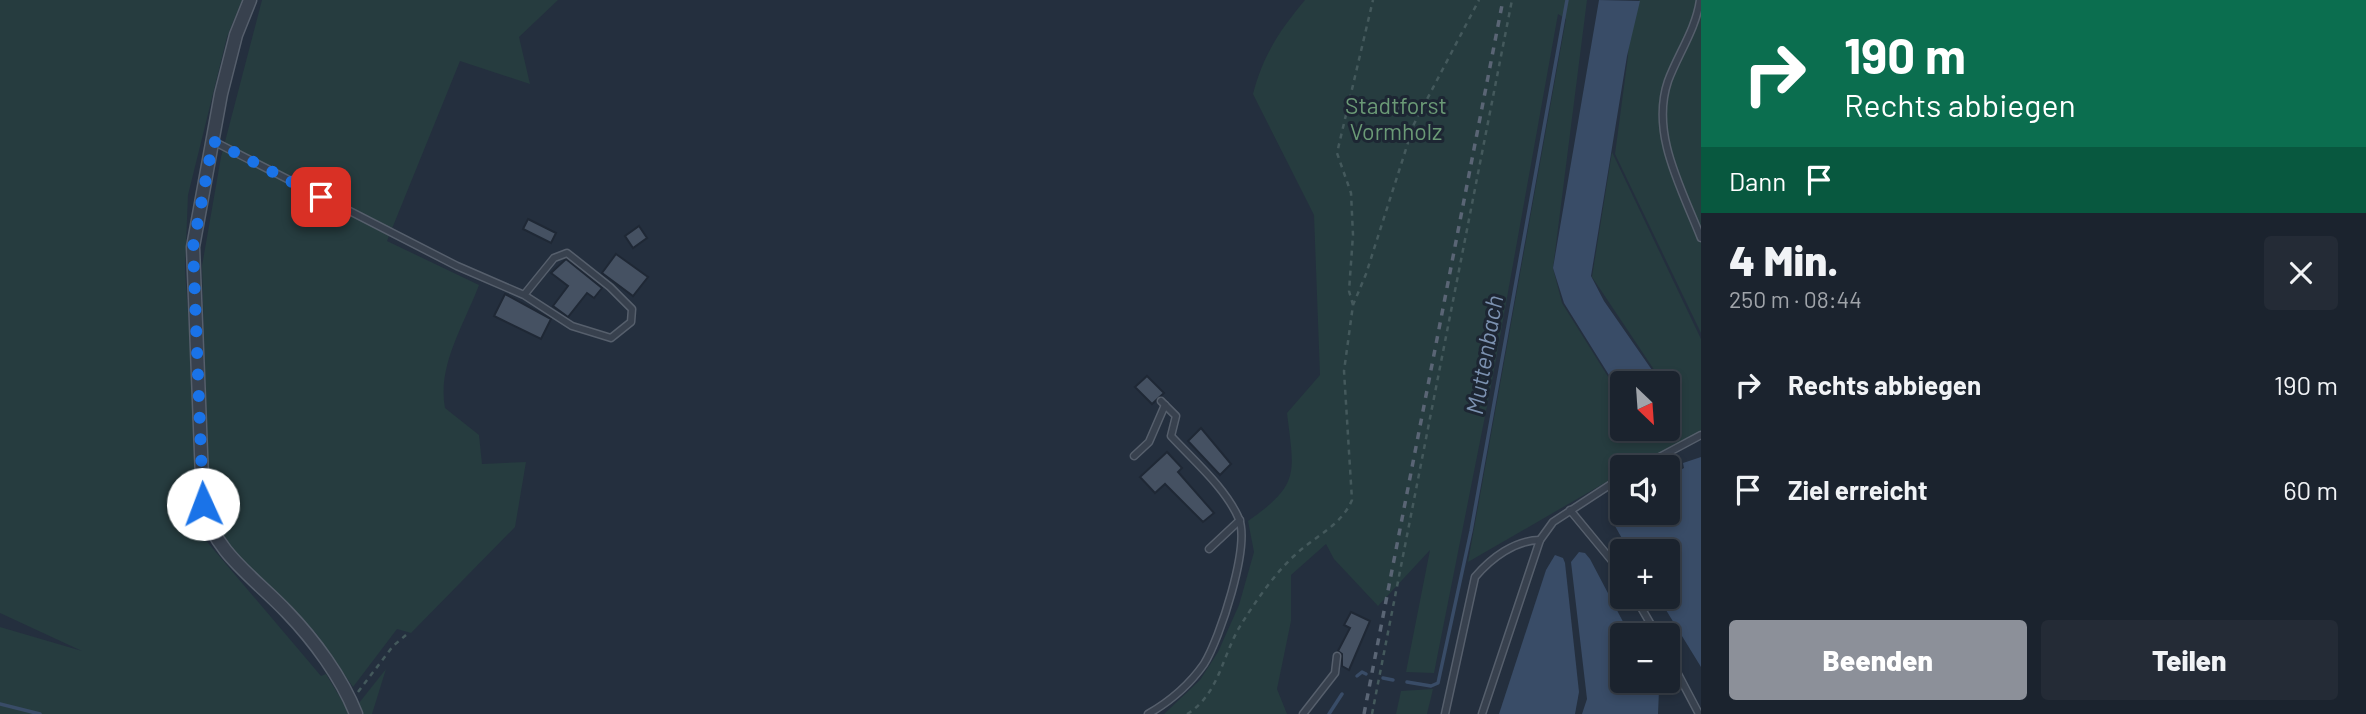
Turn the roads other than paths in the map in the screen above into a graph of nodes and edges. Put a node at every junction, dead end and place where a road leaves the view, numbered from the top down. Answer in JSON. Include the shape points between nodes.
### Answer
{"nodes":[{"id":1,"x":250,"y":0,"type":"edge"},
{"id":2,"x":1700,"y":0,"type":"edge"},
{"id":3,"x":213,"y":141,"type":"junction"},
{"id":4,"x":1701,"y":238,"type":"edge"},
{"id":5,"x":524,"y":295,"type":"junction"},
{"id":6,"x":1701,"y":435,"type":"edge"},
{"id":7,"x":1664,"y":455,"type":"edge"},
{"id":8,"x":1134,"y":456,"type":"dead end"},
{"id":9,"x":1610,"y":485,"type":"edge"},
{"id":10,"x":1570,"y":510,"type":"junction"},
{"id":11,"x":1240,"y":520,"type":"junction"},
{"id":12,"x":1540,"y":540,"type":"junction"},
{"id":13,"x":1209,"y":549,"type":"dead end"},
{"id":14,"x":1610,"y":558,"type":"edge"},
{"id":15,"x":1337,"y":656,"type":"dead end"},
{"id":16,"x":1680,"y":678,"type":"edge"},
{"id":17,"x":356,"y":714,"type":"edge"},
{"id":18,"x":1148,"y":714,"type":"edge"},
{"id":19,"x":1303,"y":714,"type":"edge"},
{"id":20,"x":1445,"y":714,"type":"edge"},
{"id":21,"x":1482,"y":714,"type":"edge"},
{"id":22,"x":1699,"y":714,"type":"edge"}],
"edges":[{"from":1,"to":3,"type":"street","via":[[236,35]]},
{"from":2,"to":4,"type":"lane","via":[[1666,89],[1661,118]]},
{"from":3,"to":5,"type":"lane","via":[[457,266]]},
{"from":3,"to":17,"type":"street","via":[[193,247],[207,524],[227,554],[290,615],[351,700]]},
{"from":5,"to":5,"type":"lane","via":[[554,258],[566,253],[632,309],[631,322],[611,338],[572,326]]},
{"from":6,"to":7,"type":"lane"},
{"from":8,"to":11,"type":"lane","via":[[1149,442],[1163,403],[1176,416],[1171,436],[1229,501]]},
{"from":9,"to":10,"type":"lane"},
{"from":10,"to":12,"type":"lane","via":[[1553,522]]},
{"from":10,"to":14,"type":"lane"},
{"from":11,"to":13,"type":"lane"},
{"from":11,"to":18,"type":"lane","via":[[1241,550],[1223,618],[1204,663],[1178,692]]},
{"from":12,"to":20,"type":"lane","via":[[1523,540],[1475,577]]},
{"from":12,"to":21,"type":"lane"},
{"from":15,"to":19,"type":"lane","via":[[1335,673]]},
{"from":16,"to":22,"type":"lane"}]}
